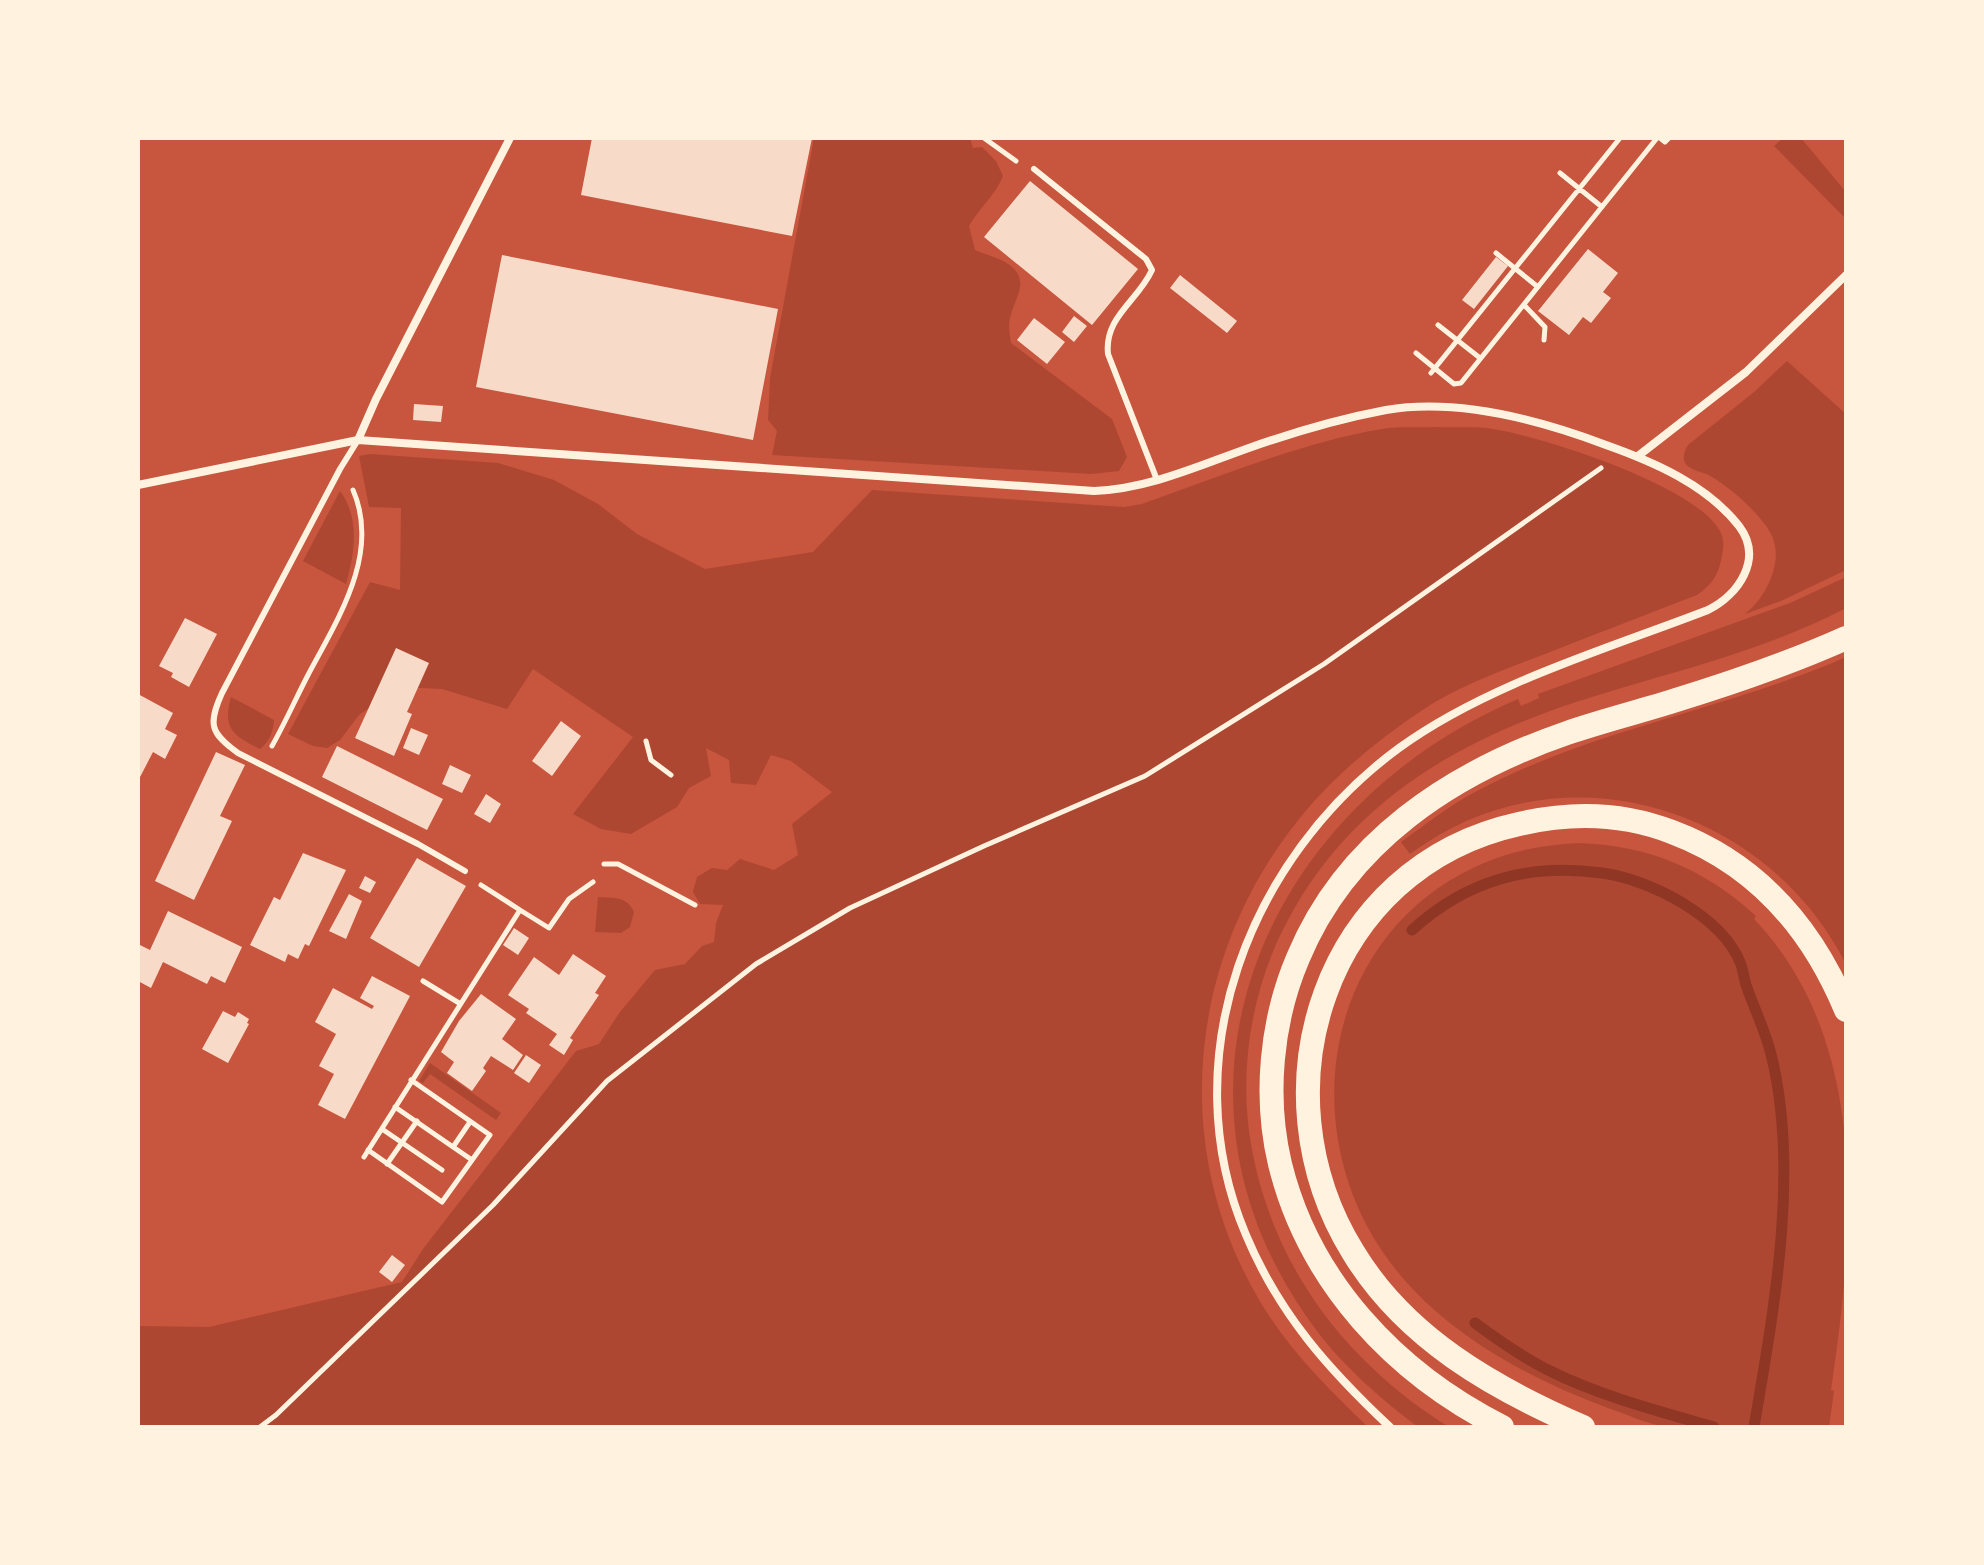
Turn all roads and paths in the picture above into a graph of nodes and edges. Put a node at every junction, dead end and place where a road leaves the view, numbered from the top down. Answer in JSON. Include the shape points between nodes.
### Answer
{"nodes":[{"id":1,"x":510,"y":138,"type":"edge"},
{"id":2,"x":984,"y":138,"type":"edge"},
{"id":3,"x":1620,"y":138,"type":"edge"},
{"id":4,"x":1659,"y":138,"type":"edge"},
{"id":5,"x":1669,"y":138,"type":"edge"},
{"id":6,"x":1034,"y":169,"type":"joint"},
{"id":7,"x":1560,"y":173,"type":"dead end"},
{"id":8,"x":1579,"y":188,"type":"junction"},
{"id":9,"x":1602,"y":207,"type":"junction"},
{"id":10,"x":1496,"y":253,"type":"dead end"},
{"id":11,"x":1515,"y":268,"type":"junction"},
{"id":12,"x":1846,"y":275,"type":"edge"},
{"id":13,"x":1538,"y":287,"type":"junction"},
{"id":14,"x":1524,"y":305,"type":"junction"},
{"id":15,"x":1438,"y":325,"type":"dead end"},
{"id":16,"x":1458,"y":340,"type":"junction"},
{"id":17,"x":1544,"y":340,"type":"dead end"},
{"id":18,"x":1416,"y":353,"type":"dead end"},
{"id":19,"x":1480,"y":358,"type":"junction"},
{"id":20,"x":1433,"y":371,"type":"junction"},
{"id":21,"x":358,"y":440,"type":"junction"},
{"id":22,"x":1638,"y":456,"type":"junction"},
{"id":23,"x":340,"y":469,"type":"junction"},
{"id":24,"x":1157,"y":480,"type":"junction"},
{"id":25,"x":138,"y":485,"type":"edge"},
{"id":26,"x":1846,"y":638,"type":"edge"},
{"id":27,"x":646,"y":741,"type":"dead end"},
{"id":28,"x":260,"y":764,"type":"junction"},
{"id":29,"x":671,"y":775,"type":"dead end"},
{"id":30,"x":604,"y":864,"type":"dead end"},
{"id":31,"x":465,"y":871,"type":"dead end"},
{"id":32,"x":476,"y":882,"type":"dead end"},
{"id":33,"x":593,"y":882,"type":"dead end"},
{"id":34,"x":695,"y":905,"type":"dead end"},
{"id":35,"x":520,"y":910,"type":"junction"},
{"id":36,"x":423,"y":981,"type":"dead end"},
{"id":37,"x":459,"y":1003,"type":"junction"},
{"id":38,"x":1846,"y":1010,"type":"edge"},
{"id":39,"x":411,"y":1080,"type":"junction"},
{"id":40,"x":395,"y":1107,"type":"junction"},
{"id":41,"x":417,"y":1121,"type":"junction"},
{"id":42,"x":470,"y":1122,"type":"junction"},
{"id":43,"x":382,"y":1129,"type":"junction"},
{"id":44,"x":402,"y":1143,"type":"junction"},
{"id":45,"x":453,"y":1147,"type":"junction"},
{"id":46,"x":368,"y":1150,"type":"junction"},
{"id":47,"x":364,"y":1157,"type":"dead end"},
{"id":48,"x":472,"y":1160,"type":"junction"},
{"id":49,"x":387,"y":1164,"type":"junction"},
{"id":50,"x":442,"y":1170,"type":"dead end"},
{"id":51,"x":260,"y":1427,"type":"edge"},
{"id":52,"x":1390,"y":1427,"type":"edge"},
{"id":53,"x":1502,"y":1427,"type":"edge"},
{"id":54,"x":1583,"y":1427,"type":"edge"}],
"edges":[{"from":1,"to":21,"type":"street"},
{"from":2,"to":6,"type":"path"},
{"from":3,"to":8,"type":"path"},
{"from":4,"to":5,"type":"path"},
{"from":4,"to":9,"type":"path"},
{"from":6,"to":24,"type":"lane","via":[[1146,259],[1152,270],[1111,324],[1106,340]]},
{"from":7,"to":8,"type":"path"},
{"from":8,"to":9,"type":"path"},
{"from":8,"to":11,"type":"path"},
{"from":9,"to":13,"type":"path"},
{"from":10,"to":11,"type":"path"},
{"from":11,"to":13,"type":"path"},
{"from":11,"to":16,"type":"path"},
{"from":12,"to":22,"type":"street","via":[[1746,372]]},
{"from":13,"to":14,"type":"path"},
{"from":14,"to":17,"type":"path","via":[[1545,327]]},
{"from":14,"to":19,"type":"path"},
{"from":15,"to":16,"type":"path"},
{"from":16,"to":19,"type":"path"},
{"from":16,"to":20,"type":"path"},
{"from":18,"to":20,"type":"path"},
{"from":19,"to":20,"type":"path","via":[[1458,384]]},
{"from":21,"to":23,"type":"lane"},
{"from":21,"to":24,"type":"street","via":[[1094,491]]},
{"from":21,"to":25,"type":"street"},
{"from":22,"to":24,"type":"street","via":[[1514,417],[1428,408],[1388,410],[1288,435]]},
{"from":22,"to":51,"type":"path","via":[[1601,468],[1324,664],[1145,776],[850,908],[756,964],[607,1081],[493,1205]]},
{"from":22,"to":52,"type":"street","via":[[1693,485],[1732,518],[1748,545],[1743,581],[1708,610],[1471,704],[1397,749],[1338,802],[1285,868],[1251,934],[1229,998],[1219,1056],[1217,1121],[1225,1172],[1246,1235],[1298,1328]]},
{"from":23,"to":28,"type":"path","via":[[359,503],[356,574],[347,601]]},
{"from":23,"to":28,"type":"lane","via":[[212,717],[214,731],[224,743]]},
{"from":26,"to":53,"type":"highway","via":[[1753,676],[1546,741],[1472,774],[1416,809],[1366,852],[1327,901],[1301,951],[1281,1008],[1272,1097],[1278,1154],[1297,1218],[1329,1280],[1378,1339],[1435,1386]]},
{"from":27,"to":29,"type":"path","via":[[651,760]]},
{"from":28,"to":31,"type":"lane"},
{"from":30,"to":34,"type":"path","via":[[618,864]]},
{"from":32,"to":35,"type":"path"},
{"from":33,"to":35,"type":"path","via":[[569,899],[549,928]]},
{"from":35,"to":37,"type":"path"},
{"from":36,"to":37,"type":"path"},
{"from":37,"to":39,"type":"path"},
{"from":38,"to":54,"type":"highway","via":[[1812,943],[1753,877],[1681,835],[1600,816],[1536,820],[1453,848],[1390,892],[1349,944],[1321,1004],[1307,1069],[1315,1167],[1339,1228],[1373,1281],[1422,1334],[1475,1373]]},
{"from":39,"to":40,"type":"path"},
{"from":39,"to":42,"type":"path"},
{"from":40,"to":41,"type":"path"},
{"from":40,"to":43,"type":"path"},
{"from":41,"to":44,"type":"path"},
{"from":41,"to":45,"type":"path"},
{"from":42,"to":45,"type":"path"},
{"from":42,"to":48,"type":"path","via":[[490,1135]]},
{"from":43,"to":44,"type":"path"},
{"from":43,"to":46,"type":"path"},
{"from":44,"to":49,"type":"path"},
{"from":44,"to":50,"type":"path"},
{"from":45,"to":48,"type":"path"},
{"from":46,"to":47,"type":"path"},
{"from":46,"to":49,"type":"path"},
{"from":48,"to":49,"type":"path","via":[[442,1202]]}]}
